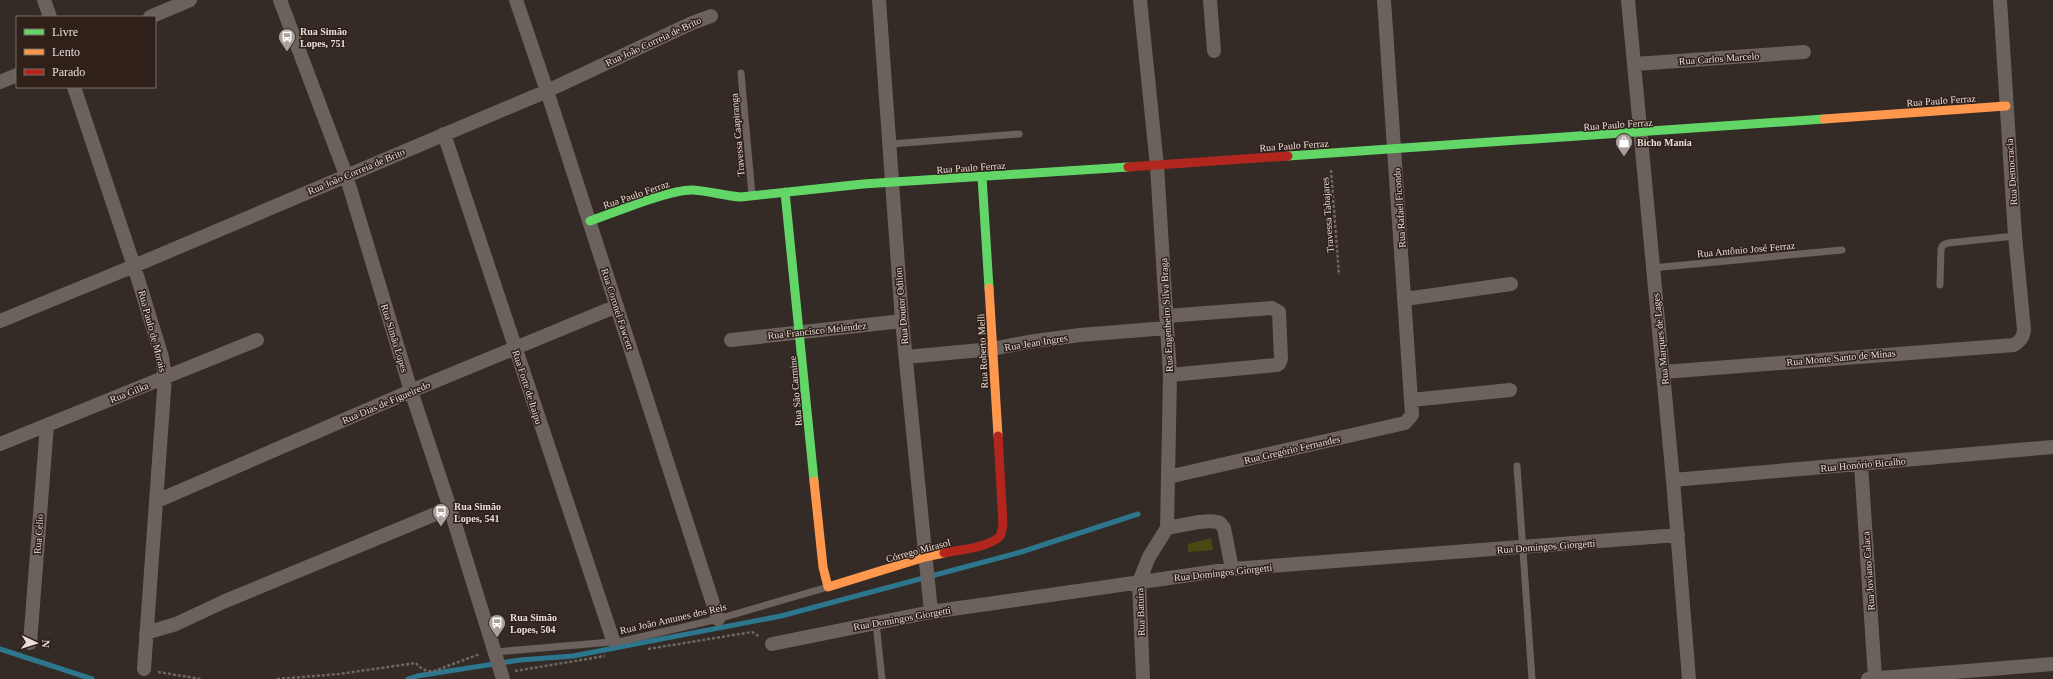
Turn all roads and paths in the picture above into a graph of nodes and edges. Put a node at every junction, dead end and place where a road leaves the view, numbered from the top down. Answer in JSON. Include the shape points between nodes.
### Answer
{"nodes":[{"id":1,"x":44,"y":0,"type":"edge"},
{"id":2,"x":190,"y":0,"type":"edge"},
{"id":3,"x":280,"y":0,"type":"edge"},
{"id":4,"x":516,"y":0,"type":"edge"},
{"id":5,"x":879,"y":0,"type":"edge"},
{"id":6,"x":1140,"y":0,"type":"edge"},
{"id":7,"x":1210,"y":0,"type":"edge"},
{"id":8,"x":1384,"y":0,"type":"edge"},
{"id":9,"x":1628,"y":0,"type":"edge"},
{"id":10,"x":2000,"y":0,"type":"edge"},
{"id":11,"x":50,"y":16,"type":"edge"},
{"id":12,"x":152,"y":16,"type":"edge"},
{"id":13,"x":711,"y":16,"type":"dead end"},
{"id":14,"x":1214,"y":51,"type":"dead end"},
{"id":15,"x":1804,"y":52,"type":"dead end"},
{"id":16,"x":1635,"y":64,"type":"junction"},
{"id":17,"x":741,"y":73,"type":"dead end"},
{"id":18,"x":16,"y":74,"type":"edge"},
{"id":19,"x":0,"y":82,"type":"edge"},
{"id":20,"x":74,"y":88,"type":"edge"},
{"id":21,"x":547,"y":91,"type":"junction"},
{"id":22,"x":2006,"y":106,"type":"junction"},
{"id":23,"x":1640,"y":133,"type":"junction"},
{"id":24,"x":444,"y":134,"type":"junction"},
{"id":25,"x":1019,"y":134,"type":"dead end"},
{"id":26,"x":890,"y":144,"type":"junction"},
{"id":27,"x":1395,"y":149,"type":"junction"},
{"id":28,"x":1330,"y":154,"type":"junction"},
{"id":29,"x":1157,"y":166,"type":"junction"},
{"id":30,"x":346,"y":175,"type":"junction"},
{"id":31,"x":982,"y":177,"type":"junction"},
{"id":32,"x":892,"y":183,"type":"junction"},
{"id":33,"x":785,"y":192,"type":"junction"},
{"id":34,"x":752,"y":196,"type":"junction"},
{"id":35,"x":590,"y":221,"type":"junction"},
{"id":36,"x":2015,"y":236,"type":"junction"},
{"id":37,"x":1842,"y":250,"type":"dead end"},
{"id":38,"x":134,"y":266,"type":"junction"},
{"id":39,"x":1652,"y":268,"type":"junction"},
{"id":40,"x":1339,"y":275,"type":"dead end"},
{"id":41,"x":1511,"y":284,"type":"dead end"},
{"id":42,"x":1940,"y":285,"type":"dead end"},
{"id":43,"x":1405,"y":300,"type":"junction"},
{"id":44,"x":617,"y":306,"type":"junction"},
{"id":45,"x":0,"y":321,"type":"edge"},
{"id":46,"x":902,"y":321,"type":"junction"},
{"id":47,"x":1167,"y":322,"type":"junction"},
{"id":48,"x":801,"y":332,"type":"junction"},
{"id":49,"x":257,"y":340,"type":"dead end"},
{"id":50,"x":731,"y":340,"type":"dead end"},
{"id":51,"x":2019,"y":342,"type":"joint"},
{"id":52,"x":515,"y":348,"type":"junction"},
{"id":53,"x":992,"y":349,"type":"junction"},
{"id":54,"x":906,"y":357,"type":"junction"},
{"id":55,"x":1663,"y":372,"type":"junction"},
{"id":56,"x":1170,"y":374,"type":"junction"},
{"id":57,"x":165,"y":377,"type":"junction"},
{"id":58,"x":1510,"y":390,"type":"dead end"},
{"id":59,"x":411,"y":391,"type":"junction"},
{"id":60,"x":1411,"y":400,"type":"junction"},
{"id":61,"x":1412,"y":415,"type":"joint"},
{"id":62,"x":47,"y":425,"type":"junction"},
{"id":63,"x":0,"y":444,"type":"edge"},
{"id":64,"x":2053,"y":447,"type":"edge"},
{"id":65,"x":1860,"y":464,"type":"junction"},
{"id":66,"x":1517,"y":466,"type":"dead end"},
{"id":67,"x":1168,"y":477,"type":"junction"},
{"id":68,"x":1673,"y":480,"type":"junction"},
{"id":69,"x":157,"y":501,"type":"junction"},
{"id":70,"x":450,"y":508,"type":"junction"},
{"id":71,"x":1003,"y":524,"type":"joint"},
{"id":72,"x":1167,"y":528,"type":"junction"},
{"id":73,"x":1678,"y":536,"type":"junction"},
{"id":74,"x":1521,"y":548,"type":"junction"},
{"id":75,"x":925,"y":562,"type":"junction"},
{"id":76,"x":1232,"y":570,"type":"junction"},
{"id":77,"x":1139,"y":582,"type":"junction"},
{"id":78,"x":828,"y":587,"type":"junction"},
{"id":79,"x":931,"y":612,"type":"junction"},
{"id":80,"x":718,"y":619,"type":"junction"},
{"id":81,"x":876,"y":622,"type":"junction"},
{"id":82,"x":146,"y":633,"type":"junction"},
{"id":83,"x":613,"y":640,"type":"junction"},
{"id":84,"x":30,"y":642,"type":"dead end"},
{"id":85,"x":772,"y":644,"type":"dead end"},
{"id":86,"x":494,"y":651,"type":"junction"},
{"id":87,"x":2053,"y":664,"type":"edge"},
{"id":88,"x":144,"y":669,"type":"joint"},
{"id":89,"x":502,"y":676,"type":"edge"},
{"id":90,"x":201,"y":679,"type":"edge"},
{"id":91,"x":277,"y":679,"type":"edge"},
{"id":92,"x":882,"y":679,"type":"edge"},
{"id":93,"x":1143,"y":679,"type":"edge"},
{"id":94,"x":1532,"y":679,"type":"edge"},
{"id":95,"x":1689,"y":679,"type":"edge"},
{"id":96,"x":1872,"y":679,"type":"edge"}],
"edges":[{"from":1,"to":11,"type":"street"},
{"from":2,"to":12,"type":"street"},
{"from":3,"to":30,"type":"street","name":"Rua Simão Lopes"},
{"from":4,"to":21,"type":"street","name":"Rua Coronel Fawcett"},
{"from":5,"to":26,"type":"street","name":"Rua Doutor Odilon"},
{"from":6,"to":29,"type":"street","name":"Rua Engenheiro Silva Braga"},
{"from":7,"to":14,"type":"street"},
{"from":8,"to":27,"type":"street","name":"Rua Rafael Ficondo"},
{"from":9,"to":16,"type":"street","name":"Rua Marques de Lages"},
{"from":10,"to":22,"type":"street","name":"Rua Democracia"},
{"from":13,"to":21,"type":"street","name":"Rua João Correia de Brito","via":[[692,22]]},
{"from":15,"to":16,"type":"street","name":"Rua Carlos Marcelo"},
{"from":16,"to":23,"type":"street","name":"Rua Marques de Lages"},
{"from":17,"to":34,"type":"lane","name":"Travessa Caapiranga"},
{"from":18,"to":19,"type":"street"},
{"from":20,"to":38,"type":"street","name":"Rua Paulo de Morais"},
{"from":21,"to":24,"type":"street","name":"Rua João Correia de Brito"},
{"from":21,"to":35,"type":"street","name":"Rua Coronel Fawcett"},
{"from":22,"to":23,"type":"street","name":"Rua Paulo Ferraz"},
{"from":22,"to":36,"type":"street","name":"Rua Democracia"},
{"from":23,"to":27,"type":"street","name":"Rua Paulo Ferraz"},
{"from":23,"to":39,"type":"street","name":"Rua Marques de Lages"},
{"from":24,"to":30,"type":"street","name":"Rua João Correia de Brito"},
{"from":24,"to":52,"type":"street","name":"Rua Forte de Itaipu"},
{"from":25,"to":26,"type":"lane"},
{"from":26,"to":32,"type":"street","name":"Rua Doutor Odilon"},
{"from":27,"to":28,"type":"street","name":"Rua Paulo Ferraz"},
{"from":27,"to":43,"type":"street","name":"Rua Rafael Ficondo"},
{"from":28,"to":29,"type":"street","name":"Rua Paulo Ferraz"},
{"from":28,"to":40,"type":"path","name":"Travessa Tabajares"},
{"from":29,"to":31,"type":"street","name":"Rua Paulo Ferraz"},
{"from":29,"to":47,"type":"street","name":"Rua Engenheiro Silva Braga"},
{"from":30,"to":38,"type":"street","name":"Rua João Correia de Brito"},
{"from":30,"to":59,"type":"street","name":"Rua Simão Lopes"},
{"from":31,"to":32,"type":"street","name":"Rua Paulo Ferraz"},
{"from":31,"to":53,"type":"street","name":"Rua Roberto Melli"},
{"from":32,"to":33,"type":"street","name":"Rua Paulo Ferraz"},
{"from":32,"to":46,"type":"street","name":"Rua Doutor Odilon"},
{"from":33,"to":34,"type":"street","name":"Rua Paulo Ferraz"},
{"from":33,"to":48,"type":"street","name":"Rua São Carmine"},
{"from":34,"to":35,"type":"street","name":"Rua Paulo Ferraz","via":[[723,196],[692,190],[676,192]]},
{"from":35,"to":44,"type":"street","name":"Rua Coronel Fawcett"},
{"from":36,"to":42,"type":"lane","via":[[1943,245]]},
{"from":36,"to":51,"type":"street","name":"Rua Democracia","via":[[2024,330]]},
{"from":37,"to":39,"type":"lane","name":"Rua Antônio José Ferraz"},
{"from":38,"to":45,"type":"street","name":"Rua João Correia de Brito"},
{"from":38,"to":57,"type":"street","name":"Rua Paulo de Morais","via":[[162,357]]},
{"from":39,"to":55,"type":"street","name":"Rua Marques de Lages"},
{"from":41,"to":43,"type":"street"},
{"from":43,"to":60,"type":"street","name":"Rua Rafael Ficondo"},
{"from":44,"to":52,"type":"street","name":"Rua Dias de Figueiredo"},
{"from":44,"to":80,"type":"street","name":"Rua Coronel Fawcett"},
{"from":46,"to":48,"type":"street","name":"Rua Francisco Melendez"},
{"from":46,"to":54,"type":"street","name":"Rua Doutor Odilon"},
{"from":47,"to":53,"type":"street","name":"Rua Jean Ingres"},
{"from":47,"to":56,"type":"street","name":"Rua Engenheiro Silva Braga"},
{"from":47,"to":56,"type":"street","name":"Rua Jean Ingres","via":[[1272,308],[1280,312],[1279,364]]},
{"from":48,"to":50,"type":"street","name":"Rua Francisco Melendez"},
{"from":48,"to":78,"type":"street","name":"Rua São Carmine","via":[[823,567]]},
{"from":49,"to":57,"type":"street","name":"Rua Gilka"},
{"from":51,"to":55,"type":"street","name":"Rua Monte Santo de Minas","via":[[2014,345]]},
{"from":52,"to":59,"type":"street","name":"Rua Dias de Figueiredo"},
{"from":52,"to":83,"type":"street","name":"Rua Forte de Itaipu"},
{"from":53,"to":54,"type":"street","name":"Rua Jean Ingres"},
{"from":53,"to":71,"type":"street","name":"Rua Roberto Melli"},
{"from":54,"to":75,"type":"street","name":"Rua Doutor Odilon"},
{"from":55,"to":68,"type":"street","name":"Rua Marques de Lages"},
{"from":56,"to":67,"type":"street","name":"Rua Engenheiro Silva Braga"},
{"from":57,"to":62,"type":"street","name":"Rua Gilka"},
{"from":57,"to":69,"type":"street","name":"Rua Paulo de Morais"},
{"from":58,"to":60,"type":"street"},
{"from":59,"to":69,"type":"street","name":"Rua Dias de Figueiredo"},
{"from":59,"to":70,"type":"street","name":"Rua Simão Lopes"},
{"from":60,"to":61,"type":"street","name":"Rua Rafael Ficondo"},
{"from":61,"to":67,"type":"street","name":"Rua Gregório Fernandes","via":[[1405,423]]},
{"from":62,"to":63,"type":"street","name":"Rua Gilka"},
{"from":62,"to":84,"type":"street","name":"Rua Célio"},
{"from":64,"to":65,"type":"street","name":"Rua Honório Bicalho"},
{"from":65,"to":68,"type":"street","name":"Rua Honório Bicalho"},
{"from":65,"to":96,"type":"street","name":"Rua Joviano Calaca"},
{"from":66,"to":74,"type":"lane"},
{"from":67,"to":72,"type":"street","name":"Rua Engenheiro Silva Braga"},
{"from":68,"to":73,"type":"street","name":"Rua Marques de Lages"},
{"from":69,"to":82,"type":"street","name":"Rua Paulo de Morais"},
{"from":70,"to":82,"type":"street","via":[[195,616]]},
{"from":70,"to":86,"type":"street","name":"Rua Simão Lopes"},
{"from":71,"to":75,"type":"street","name":"Córrego Mirasol","via":[[1001,535],[996,540]]},
{"from":72,"to":76,"type":"street","via":[[1218,522],[1224,528]]},
{"from":72,"to":77,"type":"street","name":"Rua Batuíra","via":[[1149,557]]},
{"from":73,"to":74,"type":"street","name":"Rua Domingos Giorgetti"},
{"from":73,"to":95,"type":"street","name":"Rua Marques de Lages"},
{"from":74,"to":76,"type":"street","name":"Rua Domingos Giorgetti"},
{"from":74,"to":94,"type":"lane"},
{"from":75,"to":78,"type":"street","name":"Córrego Mirasol"},
{"from":75,"to":79,"type":"street","name":"Rua Doutor Odilon"},
{"from":76,"to":77,"type":"street","name":"Rua Domingos Giorgetti"},
{"from":77,"to":79,"type":"street","name":"Rua Domingos Giorgetti"},
{"from":77,"to":93,"type":"street","name":"Rua Batuíra"},
{"from":78,"to":80,"type":"lane","name":"Rua João Antunes dos Reis"},
{"from":79,"to":81,"type":"street","name":"Rua Domingos Giorgetti"},
{"from":80,"to":83,"type":"lane","name":"Rua João Antunes dos Reis","via":[[628,640]]},
{"from":81,"to":85,"type":"street","name":"Rua Domingos Giorgetti"},
{"from":81,"to":92,"type":"lane"},
{"from":82,"to":88,"type":"street","name":"Rua Paulo de Morais"},
{"from":83,"to":86,"type":"lane","name":"Rua João Antunes dos Reis"},
{"from":86,"to":89,"type":"street","name":"Rua Simão Lopes"},
{"from":86,"to":91,"type":"path","via":[[434,671],[420,668],[416,663],[339,674]]},
{"from":87,"to":96,"type":"street"},
{"from":88,"to":90,"type":"path"}]}
